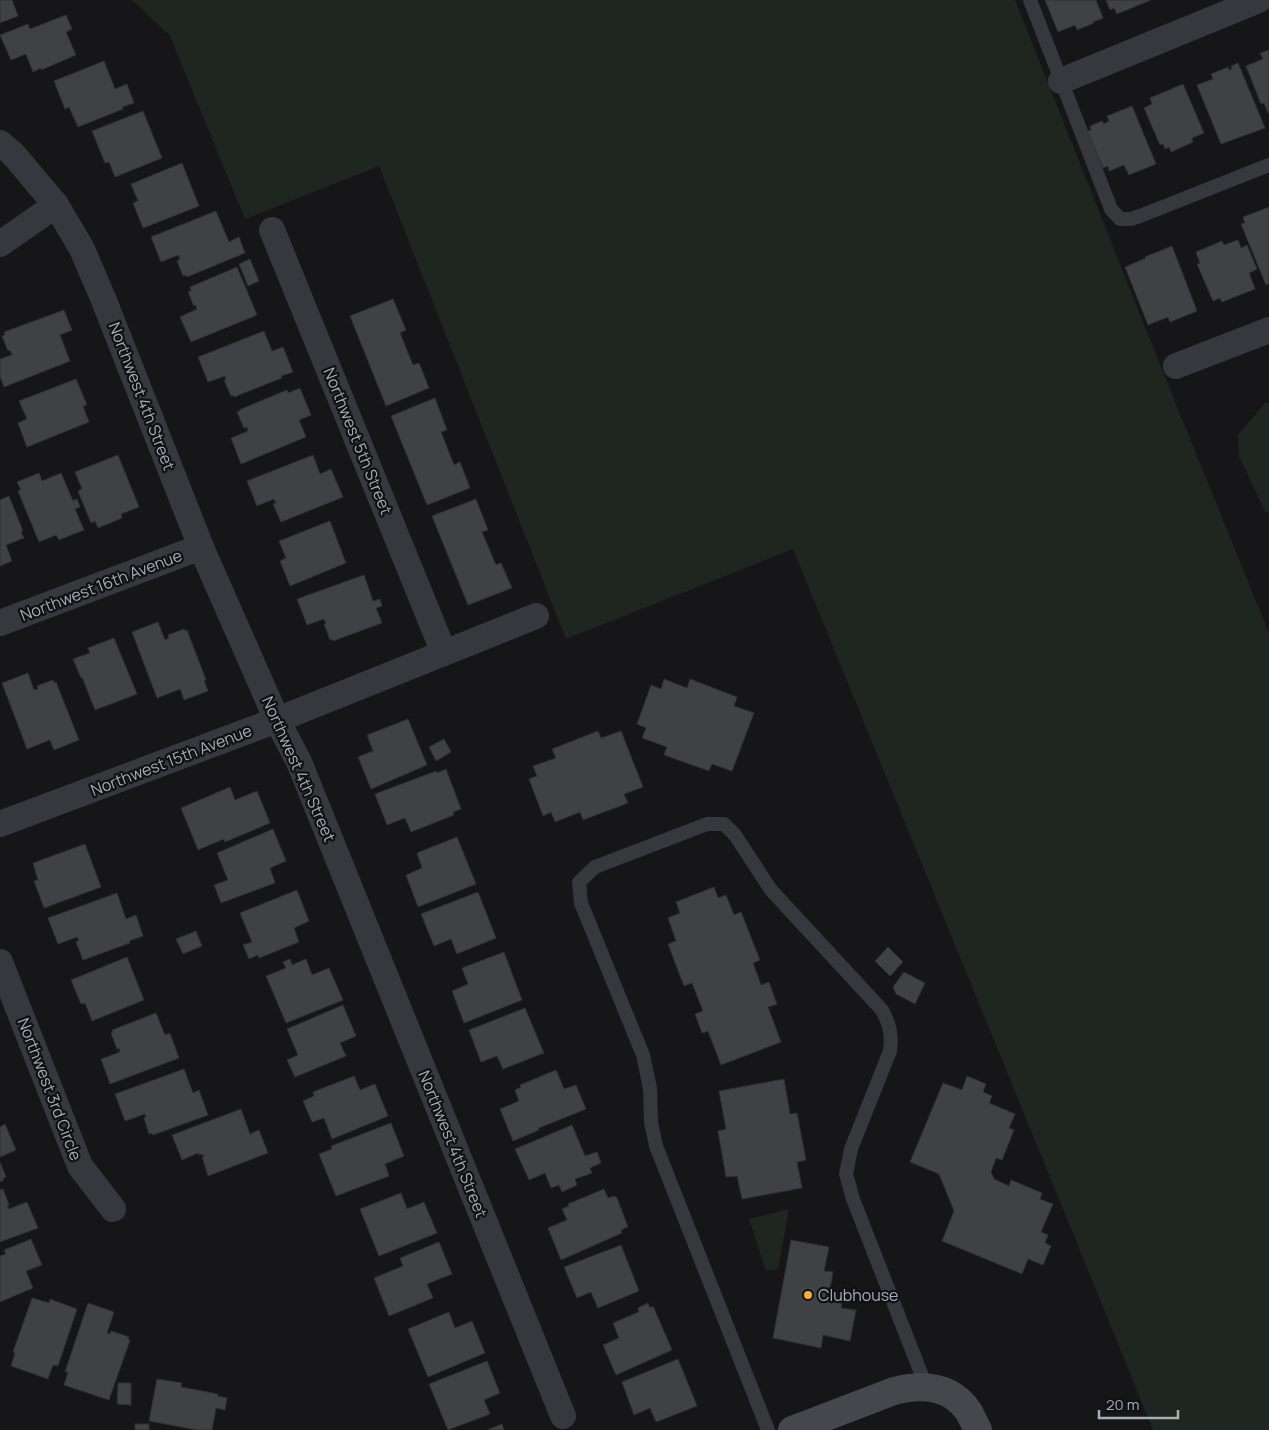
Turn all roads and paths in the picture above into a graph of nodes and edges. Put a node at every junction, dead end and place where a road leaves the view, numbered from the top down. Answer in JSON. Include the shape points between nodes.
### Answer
{"nodes":[{"id":1,"x":1030,"y":0,"type":"edge"},
{"id":2,"x":1260,"y":0,"type":"edge"},
{"id":3,"x":1061,"y":81,"type":"junction"},
{"id":4,"x":0,"y":142,"type":"edge"},
{"id":5,"x":1269,"y":165,"type":"edge"},
{"id":6,"x":56,"y":205,"type":"junction"},
{"id":7,"x":272,"y":230,"type":"dead end"},
{"id":8,"x":0,"y":244,"type":"edge"},
{"id":9,"x":1269,"y":330,"type":"edge"},
{"id":10,"x":1176,"y":366,"type":"dead end"},
{"id":11,"x":201,"y":547,"type":"junction"},
{"id":12,"x":536,"y":616,"type":"dead end"},
{"id":13,"x":0,"y":623,"type":"edge"},
{"id":14,"x":444,"y":653,"type":"junction"},
{"id":15,"x":277,"y":720,"type":"junction"},
{"id":16,"x":0,"y":824,"type":"edge"},
{"id":17,"x":0,"y":962,"type":"edge"},
{"id":18,"x":113,"y":1209,"type":"dead end"},
{"id":19,"x":926,"y":1386,"type":"junction"},
{"id":20,"x":563,"y":1416,"type":"dead end"},
{"id":21,"x":768,"y":1430,"type":"edge"},
{"id":22,"x":792,"y":1430,"type":"edge"},
{"id":23,"x":978,"y":1430,"type":"edge"}],
"edges":[{"from":1,"to":3,"type":"lane"},
{"from":2,"to":3,"type":"street"},
{"from":3,"to":5,"type":"lane","via":[[1111,209],[1120,218],[1140,216]]},
{"from":4,"to":6,"type":"street","name":"Northwest 4th Street"},
{"from":6,"to":8,"type":"street"},
{"from":6,"to":11,"type":"street","name":"Northwest 4th Street","via":[[82,249],[103,298]]},
{"from":7,"to":14,"type":"street","name":"Northwest 5th Street"},
{"from":9,"to":10,"type":"street"},
{"from":11,"to":13,"type":"street","name":"Northwest 16th Avenue"},
{"from":11,"to":15,"type":"street","name":"Northwest 4th Street"},
{"from":12,"to":14,"type":"street","name":"Northwest 15th Avenue"},
{"from":14,"to":15,"type":"street","name":"Northwest 15th Avenue"},
{"from":15,"to":16,"type":"street","name":"Northwest 15th Avenue"},
{"from":15,"to":20,"type":"street","name":"Northwest 4th Street","via":[[299,762]]},
{"from":17,"to":18,"type":"street","name":"Northwest 3rd Circle","via":[[80,1166]]},
{"from":19,"to":21,"type":"lane","via":[[853,1200],[846,1174],[851,1149],[890,1051],[892,1037],[888,1023],[882,1010],[772,890],[735,835],[724,824],[707,824],[595,867],[579,882],[581,903],[643,1054],[656,1146]]},
{"from":19,"to":22,"type":"street","via":[[894,1391]]},
{"from":19,"to":23,"type":"street","via":[[946,1392],[958,1400]]}]}
